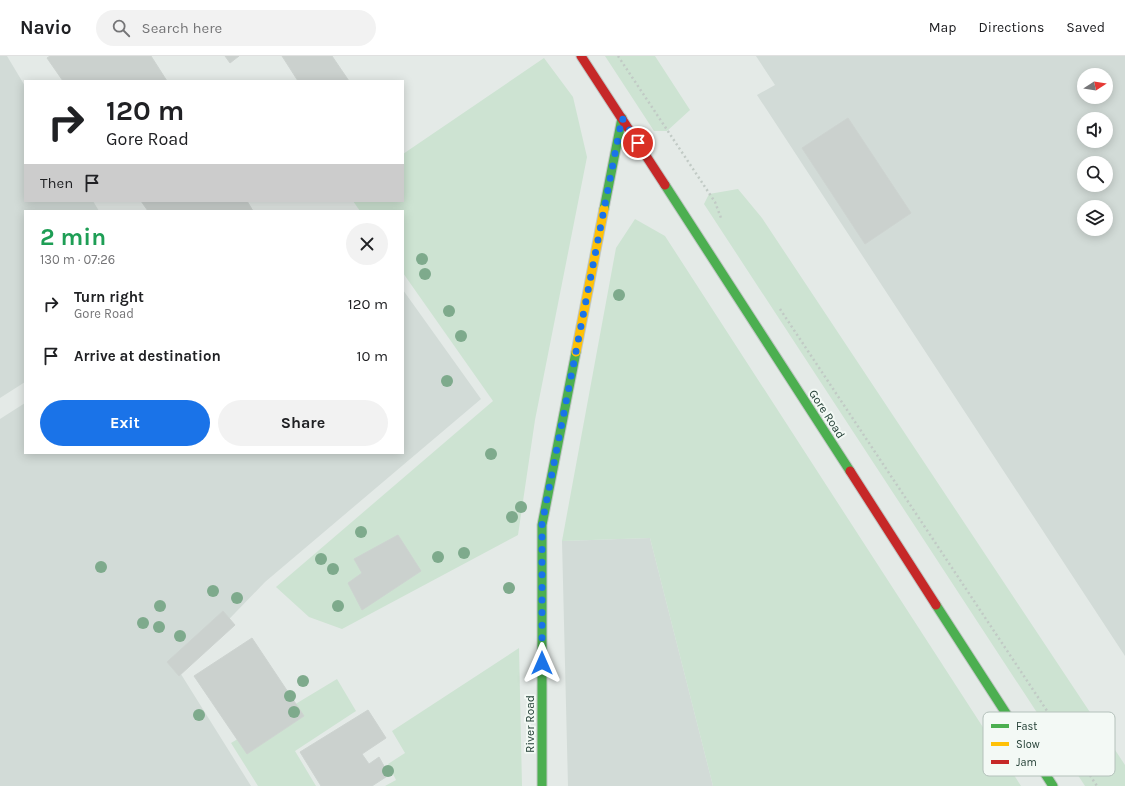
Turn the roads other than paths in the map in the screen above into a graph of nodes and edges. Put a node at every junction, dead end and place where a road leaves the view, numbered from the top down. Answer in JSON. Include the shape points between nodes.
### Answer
{"nodes":[{"id":1,"x":581,"y":56,"type":"edge"},
{"id":2,"x":622,"y":118,"type":"junction"},
{"id":3,"x":1005,"y":712,"type":"edge"},
{"id":4,"x":1047,"y":776,"type":"edge"},
{"id":5,"x":542,"y":786,"type":"edge"},
{"id":6,"x":1053,"y":786,"type":"edge"}],
"edges":[{"from":1,"to":2,"type":"main road","name":"Gore Road"},
{"from":2,"to":3,"type":"main road","name":"Gore Road"},
{"from":2,"to":5,"type":"main road","name":"River Road","via":[[542,524]]},
{"from":4,"to":6,"type":"main road","name":"Gore Road"}]}
